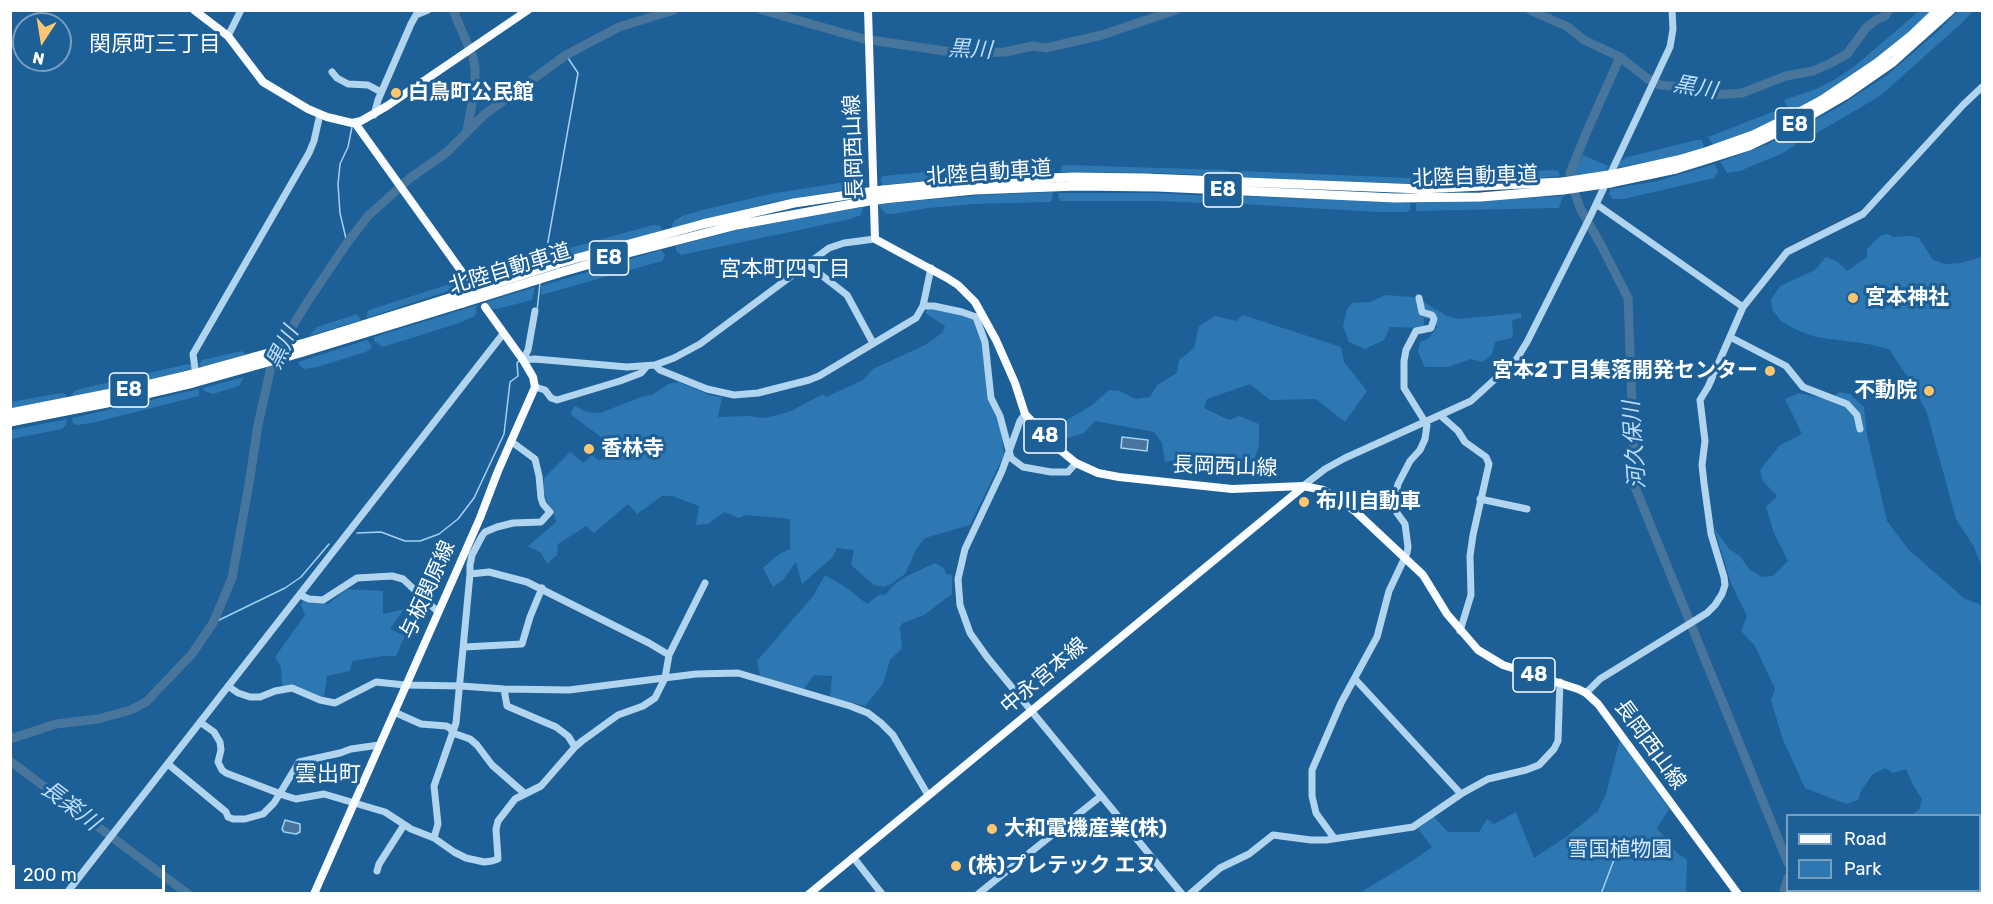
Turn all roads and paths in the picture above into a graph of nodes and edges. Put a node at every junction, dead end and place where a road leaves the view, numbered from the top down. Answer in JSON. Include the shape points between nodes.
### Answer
{"nodes":[{"id":1,"x":194,"y":10,"type":"edge"},
{"id":2,"x":241,"y":10,"type":"edge"},
{"id":3,"x":428,"y":10,"type":"edge"},
{"id":4,"x":528,"y":10,"type":"edge"},
{"id":5,"x":868,"y":10,"type":"edge"},
{"id":6,"x":1672,"y":10,"type":"edge"},
{"id":7,"x":1938,"y":10,"type":"edge"},
{"id":8,"x":1951,"y":10,"type":"edge"},
{"id":9,"x":415,"y":13,"type":"edge"},
{"id":10,"x":228,"y":36,"type":"junction"},
{"id":11,"x":332,"y":72,"type":"dead end"},
{"id":12,"x":1983,"y":87,"type":"edge"},
{"id":13,"x":381,"y":92,"type":"junction"},
{"id":14,"x":320,"y":114,"type":"junction"},
{"id":15,"x":374,"y":115,"type":"junction"},
{"id":16,"x":355,"y":123,"type":"junction"},
{"id":17,"x":1563,"y":186,"type":"junction"},
{"id":18,"x":1596,"y":204,"type":"junction"},
{"id":19,"x":875,"y":239,"type":"junction"},
{"id":20,"x":657,"y":241,"type":"junction"},
{"id":21,"x":807,"y":264,"type":"junction"},
{"id":22,"x":931,"y":268,"type":"junction"},
{"id":23,"x":472,"y":286,"type":"dead end"},
{"id":24,"x":1419,"y":298,"type":"dead end"},
{"id":25,"x":461,"y":299,"type":"junction"},
{"id":26,"x":923,"y":306,"type":"junction"},
{"id":27,"x":485,"y":307,"type":"dead end"},
{"id":28,"x":1743,"y":307,"type":"junction"},
{"id":29,"x":535,"y":311,"type":"dead end"},
{"id":30,"x":503,"y":334,"type":"junction"},
{"id":31,"x":1731,"y":337,"type":"junction"},
{"id":32,"x":873,"y":343,"type":"junction"},
{"id":33,"x":523,"y":360,"type":"junction"},
{"id":34,"x":245,"y":364,"type":"junction"},
{"id":35,"x":651,"y":365,"type":"junction"},
{"id":36,"x":195,"y":369,"type":"dead end"},
{"id":37,"x":535,"y":387,"type":"junction"},
{"id":38,"x":10,"y":413,"type":"edge"},
{"id":39,"x":1025,"y":414,"type":"junction"},
{"id":40,"x":1441,"y":416,"type":"junction"},
{"id":41,"x":10,"y":422,"type":"edge"},
{"id":42,"x":1426,"y":422,"type":"junction"},
{"id":43,"x":1860,"y":429,"type":"dead end"},
{"id":44,"x":512,"y":442,"type":"junction"},
{"id":45,"x":1009,"y":454,"type":"junction"},
{"id":46,"x":1076,"y":464,"type":"junction"},
{"id":47,"x":1303,"y":486,"type":"junction"},
{"id":48,"x":1480,"y":499,"type":"junction"},
{"id":49,"x":1527,"y":509,"type":"dead end"},
{"id":50,"x":1404,"y":558,"type":"junction"},
{"id":51,"x":470,"y":574,"type":"junction"},
{"id":52,"x":705,"y":583,"type":"dead end"},
{"id":53,"x":542,"y":588,"type":"junction"},
{"id":54,"x":300,"y":595,"type":"junction"},
{"id":55,"x":437,"y":612,"type":"junction"},
{"id":56,"x":1460,"y":631,"type":"junction"},
{"id":57,"x":464,"y":647,"type":"junction"},
{"id":58,"x":669,"y":656,"type":"junction"},
{"id":59,"x":664,"y":678,"type":"junction"},
{"id":60,"x":1355,"y":679,"type":"junction"},
{"id":61,"x":1560,"y":682,"type":"junction"},
{"id":62,"x":228,"y":686,"type":"junction"},
{"id":63,"x":405,"y":686,"type":"junction"},
{"id":64,"x":461,"y":686,"type":"junction"},
{"id":65,"x":504,"y":689,"type":"junction"},
{"id":66,"x":1586,"y":693,"type":"junction"},
{"id":67,"x":1030,"y":710,"type":"junction"},
{"id":68,"x":394,"y":712,"type":"junction"},
{"id":69,"x":200,"y":722,"type":"junction"},
{"id":70,"x":453,"y":733,"type":"junction"},
{"id":71,"x":379,"y":746,"type":"junction"},
{"id":72,"x":575,"y":747,"type":"junction"},
{"id":73,"x":168,"y":764,"type":"junction"},
{"id":74,"x":279,"y":793,"type":"junction"},
{"id":75,"x":524,"y":793,"type":"junction"},
{"id":76,"x":1461,"y":794,"type":"junction"},
{"id":77,"x":928,"y":795,"type":"junction"},
{"id":78,"x":1101,"y":796,"type":"junction"},
{"id":79,"x":353,"y":803,"type":"junction"},
{"id":80,"x":404,"y":825,"type":"junction"},
{"id":81,"x":434,"y":838,"type":"junction"},
{"id":82,"x":1334,"y":838,"type":"junction"},
{"id":83,"x":853,"y":857,"type":"junction"},
{"id":84,"x":377,"y":871,"type":"dead end"},
{"id":85,"x":66,"y":894,"type":"edge"},
{"id":86,"x":314,"y":894,"type":"edge"},
{"id":87,"x":809,"y":894,"type":"edge"},
{"id":88,"x":882,"y":894,"type":"edge"},
{"id":89,"x":978,"y":894,"type":"edge"},
{"id":90,"x":1182,"y":894,"type":"edge"},
{"id":91,"x":1190,"y":894,"type":"edge"},
{"id":92,"x":1738,"y":894,"type":"edge"}],
"edges":[{"from":1,"to":10,"type":"main road"},
{"from":2,"to":10,"type":"street"},
{"from":3,"to":9,"type":"street"},
{"from":4,"to":15,"type":"main road"},
{"from":5,"to":19,"type":"main road","name":"長岡西山線"},
{"from":6,"to":18,"type":"street","via":[[1670,47]]},
{"from":7,"to":17,"type":"highway","name":"北陸自動車道","number":"E8","bridge":true,"via":[[1869,69],[1822,100],[1753,135],[1678,160]]},
{"from":8,"to":17,"type":"highway","name":"北陸自動車道","number":"E8","bridge":true,"via":[[1885,68],[1847,94],[1749,146],[1676,169],[1610,183]]},
{"from":9,"to":13,"type":"street"},
{"from":10,"to":14,"type":"main road","via":[[263,82]]},
{"from":11,"to":13,"type":"street","via":[[348,84],[368,85]]},
{"from":12,"to":28,"type":"street","via":[[1863,214],[1787,252]]},
{"from":13,"to":15,"type":"street"},
{"from":14,"to":16,"type":"main road"},
{"from":14,"to":36,"type":"street","via":[[309,153],[193,354]]},
{"from":15,"to":16,"type":"main road"},
{"from":16,"to":23,"type":"main road"},
{"from":17,"to":20,"type":"highway","name":"北陸自動車道","number":"E8","bridge":true,"via":[[1421,189],[1074,177],[974,181],[795,203]]},
{"from":18,"to":28,"type":"street"},
{"from":18,"to":40,"type":"street","via":[[1516,360],[1471,401]]},
{"from":19,"to":21,"type":"street","via":[[829,248]]},
{"from":19,"to":22,"type":"main road","name":"長岡西山線","number":"48"},
{"from":20,"to":25,"type":"highway","name":"北陸自動車道","number":"E8","bridge":true},
{"from":20,"to":25,"type":"highway","name":"北陸自動車道","number":"E8","bridge":true,"via":[[562,262]]},
{"from":21,"to":32,"type":"street","via":[[847,295]]},
{"from":21,"to":35,"type":"street","via":[[690,351]]},
{"from":22,"to":26,"type":"street"},
{"from":22,"to":39,"type":"main road","name":"長岡西山線","number":"48","via":[[958,285],[982,312]]},
{"from":24,"to":42,"type":"street","via":[[1422,312],[1432,315],[1434,324],[1416,331],[1406,350],[1404,388]]},
{"from":25,"to":34,"type":"highway","name":"北陸自動車道","number":"E8"},
{"from":25,"to":34,"type":"highway","name":"北陸自動車道","number":"E8","via":[[300,353]]},
{"from":26,"to":32,"type":"street","via":[[916,318]]},
{"from":26,"to":45,"type":"street","via":[[976,317],[985,342],[991,398],[1000,416]]},
{"from":27,"to":30,"type":"main road"},
{"from":28,"to":31,"type":"street"},
{"from":29,"to":33,"type":"street"},
{"from":30,"to":33,"type":"main road"},
{"from":30,"to":54,"type":"street"},
{"from":31,"to":43,"type":"street","via":[[1786,366],[1803,387],[1847,404],[1857,415]]},
{"from":31,"to":66,"type":"street","via":[[1700,400],[1705,441],[1704,483],[1711,534],[1725,585],[1715,605],[1600,679]]},
{"from":32,"to":35,"type":"street","via":[[819,376],[744,395],[714,392]]},
{"from":33,"to":35,"type":"street"},
{"from":33,"to":37,"type":"main road"},
{"from":34,"to":38,"type":"highway","name":"北陸自動車道","number":"E8"},
{"from":34,"to":41,"type":"highway","name":"北陸自動車道","number":"E8","via":[[112,402]]},
{"from":35,"to":37,"type":"street","via":[[620,381],[557,399]]},
{"from":37,"to":44,"type":"main road","name":"与板関原線"},
{"from":39,"to":45,"type":"street"},
{"from":39,"to":46,"type":"main road","name":"長岡西山線","number":"48"},
{"from":40,"to":42,"type":"street"},
{"from":40,"to":48,"type":"street","via":[[1488,460]]},
{"from":42,"to":47,"type":"street","via":[[1345,458]]},
{"from":42,"to":50,"type":"street","via":[[1425,439],[1398,484],[1395,497],[1395,508],[1407,531]]},
{"from":44,"to":51,"type":"street","via":[[537,463],[541,498],[550,512],[541,522],[513,523],[485,532],[472,555]]},
{"from":44,"to":55,"type":"main road","name":"与板関原線"},
{"from":45,"to":46,"type":"street","via":[[1023,467],[1052,472],[1068,472]]},
{"from":45,"to":67,"type":"street","via":[[963,557],[958,579],[960,605],[970,633]]},
{"from":46,"to":47,"type":"main road","name":"長岡西山線","number":"48","via":[[1119,477],[1217,488]]},
{"from":47,"to":50,"type":"main road","name":"長岡西山線","number":"48","via":[[1323,490],[1339,499]]},
{"from":47,"to":67,"type":"main road","name":"中永宮本線"},
{"from":48,"to":49,"type":"street"},
{"from":48,"to":56,"type":"street","via":[[1470,556],[1471,595]]},
{"from":50,"to":56,"type":"main road","name":"長岡西山線","number":"48","via":[[1423,575]]},
{"from":50,"to":60,"type":"street","via":[[1389,591],[1377,637]]},
{"from":51,"to":53,"type":"street","via":[[489,572]]},
{"from":51,"to":57,"type":"street"},
{"from":52,"to":58,"type":"street"},
{"from":53,"to":57,"type":"street","via":[[522,644]]},
{"from":53,"to":58,"type":"street"},
{"from":54,"to":55,"type":"street","via":[[323,600],[357,578],[392,576],[403,579]]},
{"from":54,"to":62,"type":"street"},
{"from":55,"to":63,"type":"main road","name":"与板関原線"},
{"from":56,"to":61,"type":"main road","name":"長岡西山線","number":"48","via":[[1478,650],[1498,662]]},
{"from":57,"to":64,"type":"street"},
{"from":58,"to":59,"type":"street"},
{"from":59,"to":65,"type":"street","via":[[569,690]]},
{"from":59,"to":72,"type":"street","via":[[649,703],[618,715]]},
{"from":59,"to":77,"type":"street","via":[[738,673],[863,711],[888,728]]},
{"from":60,"to":76,"type":"street"},
{"from":60,"to":82,"type":"street","via":[[1312,770],[1316,813]]},
{"from":61,"to":66,"type":"main road","name":"長岡西山線","number":"48"},
{"from":61,"to":76,"type":"street","via":[[1558,741],[1554,750],[1534,768],[1488,779]]},
{"from":62,"to":63,"type":"street","via":[[254,698],[292,688],[335,703],[376,682]]},
{"from":62,"to":69,"type":"street"},
{"from":63,"to":64,"type":"street"},
{"from":63,"to":68,"type":"main road","name":"与板関原線"},
{"from":64,"to":65,"type":"street"},
{"from":64,"to":70,"type":"street"},
{"from":65,"to":72,"type":"street","via":[[507,706],[564,732]]},
{"from":66,"to":92,"type":"main road","name":"長岡西山線","number":"48","via":[[1605,712]]},
{"from":67,"to":77,"type":"main road","name":"中永宮本線"},
{"from":67,"to":78,"type":"street"},
{"from":68,"to":70,"type":"street","via":[[422,724],[446,726]]},
{"from":68,"to":71,"type":"main road","name":"与板関原線"},
{"from":69,"to":73,"type":"street"},
{"from":69,"to":74,"type":"street","via":[[220,742],[218,762],[222,770]]},
{"from":70,"to":75,"type":"street","via":[[474,742],[492,765]]},
{"from":70,"to":81,"type":"street","via":[[434,786],[438,824]]},
{"from":71,"to":74,"type":"street","via":[[299,762]]},
{"from":71,"to":79,"type":"main road","name":"与板関原線"},
{"from":72,"to":75,"type":"street","via":[[541,786]]},
{"from":73,"to":74,"type":"street","via":[[232,819],[251,819],[263,814]]},
{"from":73,"to":85,"type":"street"},
{"from":74,"to":79,"type":"street","via":[[296,799],[324,794]]},
{"from":75,"to":81,"type":"street","via":[[498,821],[498,859],[484,862],[466,858]]},
{"from":76,"to":82,"type":"street","via":[[1413,827]]},
{"from":77,"to":83,"type":"main road","name":"中永宮本線"},
{"from":78,"to":89,"type":"street"},
{"from":78,"to":90,"type":"street"},
{"from":79,"to":80,"type":"street","via":[[385,812]]},
{"from":79,"to":86,"type":"main road","name":"与板関原線"},
{"from":80,"to":81,"type":"street"},
{"from":80,"to":84,"type":"street"},
{"from":82,"to":91,"type":"street","via":[[1311,840],[1273,835],[1249,854],[1220,868]]},
{"from":83,"to":87,"type":"main road","name":"中永宮本線"},
{"from":83,"to":88,"type":"street"}]}
